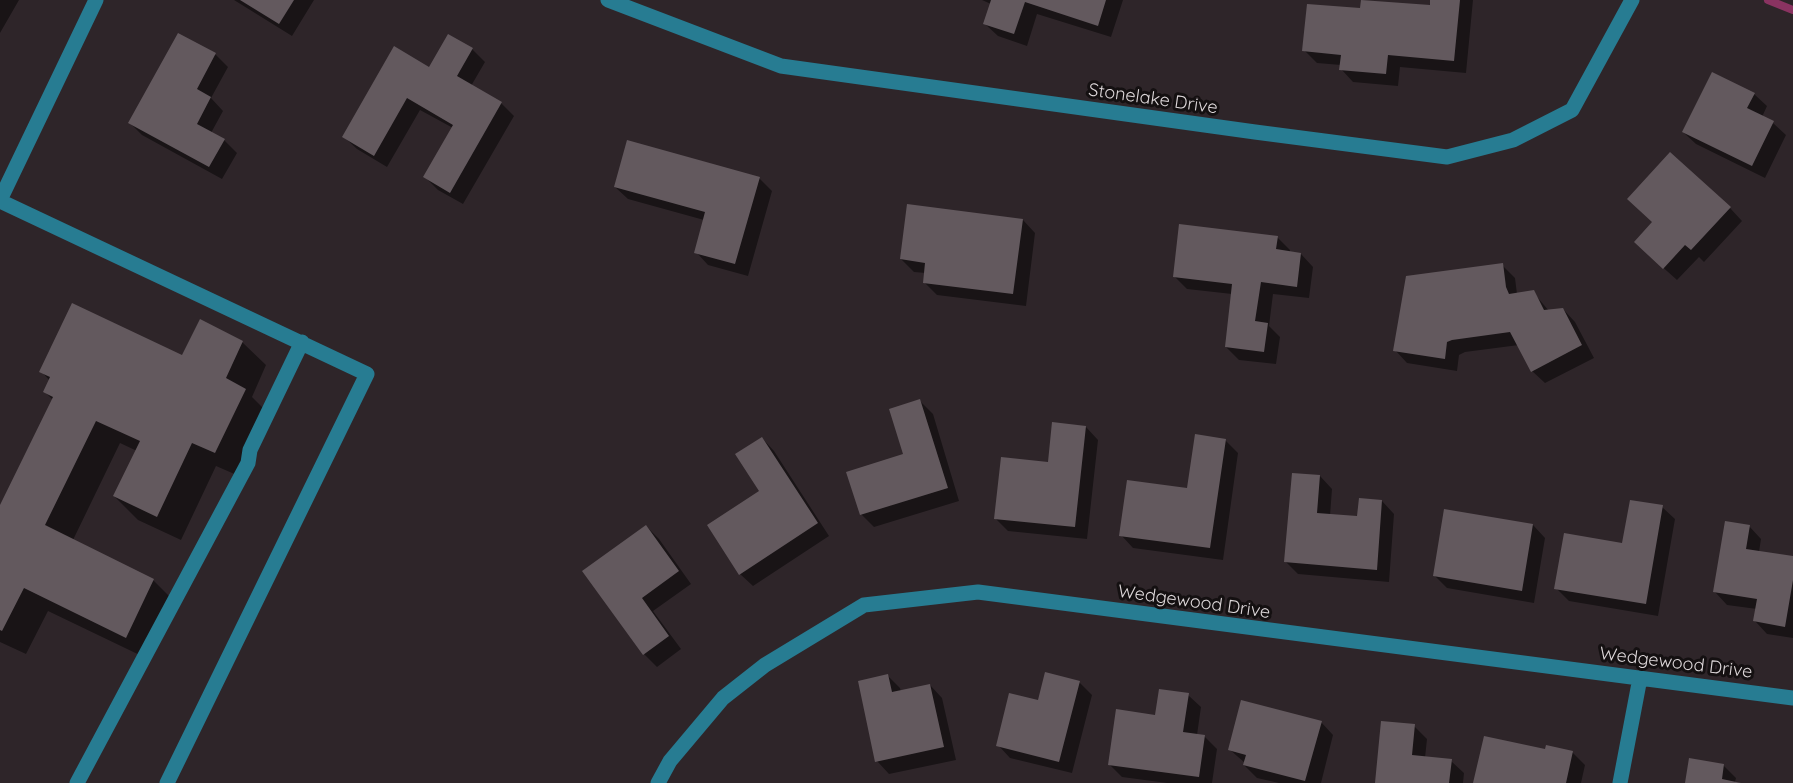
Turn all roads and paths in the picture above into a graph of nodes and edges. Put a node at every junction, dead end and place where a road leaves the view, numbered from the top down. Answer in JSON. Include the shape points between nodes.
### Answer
{"nodes":[{"id":1,"x":96,"y":0,"type":"edge"},
{"id":2,"x":608,"y":0,"type":"edge"},
{"id":3,"x":1632,"y":0,"type":"edge"},
{"id":4,"x":0,"y":200,"type":"edge"},
{"id":5,"x":302,"y":342,"type":"junction"},
{"id":6,"x":1640,"y":678,"type":"junction"},
{"id":7,"x":1793,"y":698,"type":"edge"},
{"id":8,"x":77,"y":783,"type":"edge"},
{"id":9,"x":167,"y":783,"type":"edge"},
{"id":10,"x":658,"y":783,"type":"edge"},
{"id":11,"x":1620,"y":783,"type":"edge"}],
"edges":[{"from":1,"to":4,"type":"street"},
{"from":2,"to":3,"type":"street","name":"Stonelake Drive","via":[[781,66],[1447,157],[1513,140],[1572,110]]},
{"from":4,"to":5,"type":"street"},
{"from":5,"to":8,"type":"street","via":[[250,450],[248,463]]},
{"from":5,"to":9,"type":"street","via":[[367,374]]},
{"from":6,"to":7,"type":"street","name":"Wedgewood Drive"},
{"from":6,"to":10,"type":"street","name":"Wedgewood Drive","via":[[978,592],[864,605],[765,665],[723,698],[670,761]]},
{"from":6,"to":11,"type":"street"}]}
